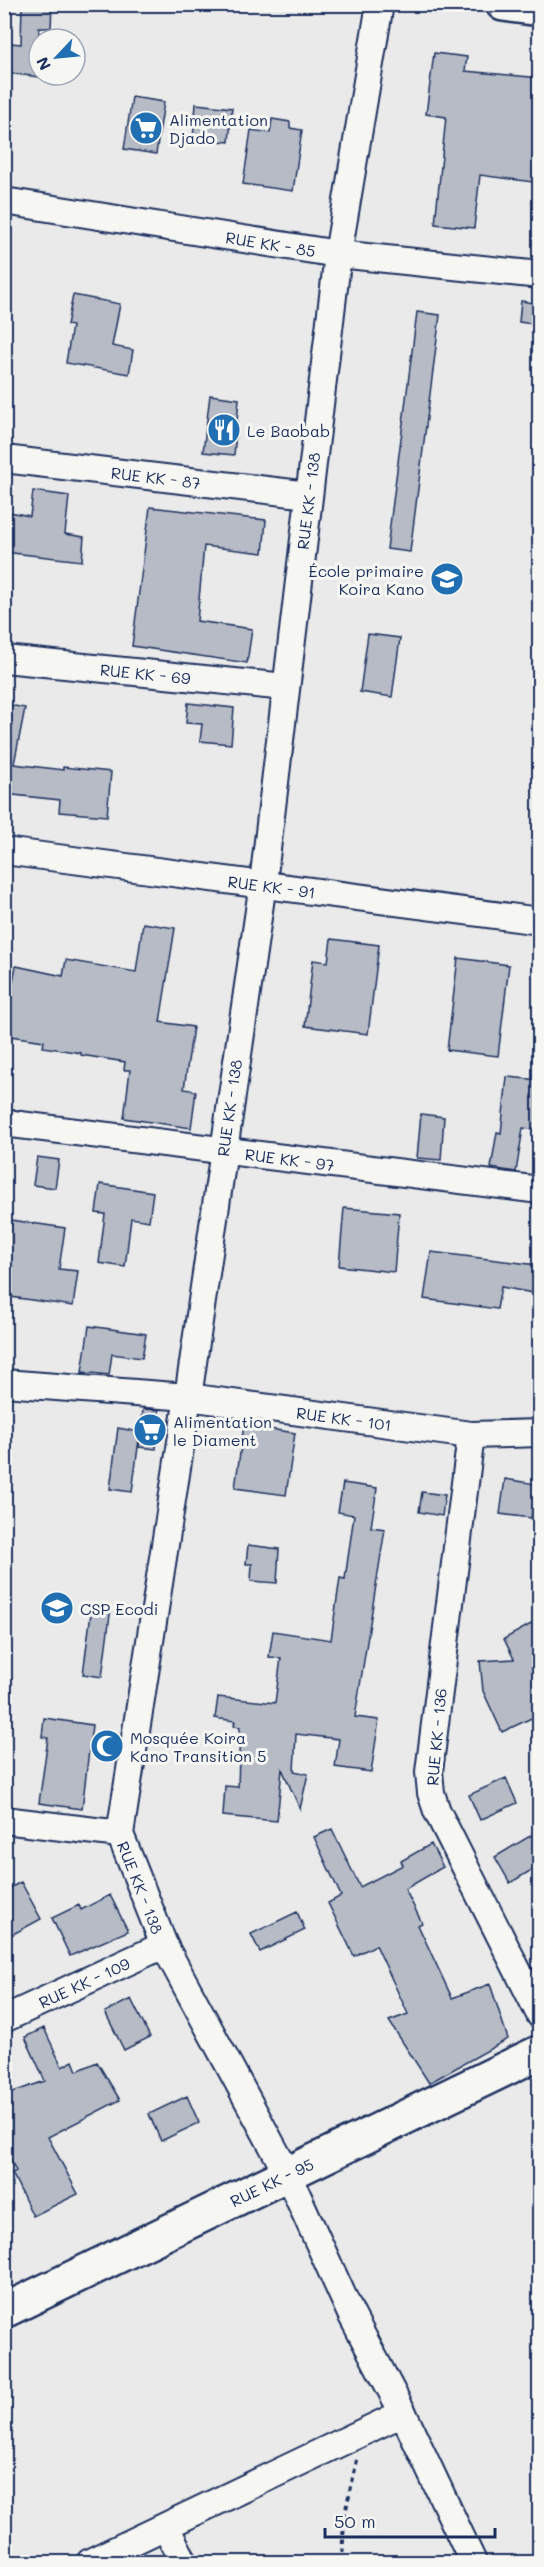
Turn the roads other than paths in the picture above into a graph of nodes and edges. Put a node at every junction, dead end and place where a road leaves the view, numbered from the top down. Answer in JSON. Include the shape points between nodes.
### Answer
{"nodes":[{"id":1,"x":380,"y":4,"type":"edge"},
{"id":2,"x":503,"y":4,"type":"edge"},
{"id":3,"x":540,"y":9,"type":"edge"},
{"id":4,"x":4,"y":201,"type":"edge"},
{"id":5,"x":338,"y":254,"type":"junction"},
{"id":6,"x":540,"y":276,"type":"edge"},
{"id":7,"x":4,"y":459,"type":"edge"},
{"id":8,"x":309,"y":495,"type":"junction"},
{"id":9,"x":4,"y":659,"type":"edge"},
{"id":10,"x":286,"y":687,"type":"junction"},
{"id":11,"x":4,"y":851,"type":"edge"},
{"id":12,"x":263,"y":883,"type":"junction"},
{"id":13,"x":540,"y":921,"type":"edge"},
{"id":14,"x":4,"y":1124,"type":"edge"},
{"id":15,"x":223,"y":1150,"type":"junction"},
{"id":16,"x":540,"y":1190,"type":"edge"},
{"id":17,"x":4,"y":1383,"type":"edge"},
{"id":18,"x":188,"y":1397,"type":"junction"},
{"id":19,"x":540,"y":1433,"type":"edge"},
{"id":20,"x":471,"y":1435,"type":"junction"},
{"id":21,"x":4,"y":1820,"type":"edge"},
{"id":22,"x":120,"y":1834,"type":"junction"},
{"id":23,"x":164,"y":1944,"type":"junction"},
{"id":24,"x":540,"y":2015,"type":"edge"},
{"id":25,"x":4,"y":2019,"type":"edge"},
{"id":26,"x":540,"y":2052,"type":"edge"},
{"id":27,"x":288,"y":2175,"type":"junction"},
{"id":28,"x":4,"y":2311,"type":"edge"},
{"id":29,"x":403,"y":2413,"type":"junction"},
{"id":30,"x":166,"y":2527,"type":"junction"},
{"id":31,"x":90,"y":2562,"type":"edge"},
{"id":32,"x":184,"y":2562,"type":"edge"},
{"id":33,"x":473,"y":2562,"type":"edge"}],
"edges":[{"from":1,"to":5,"type":"street","name":"RUE KK - 138"},
{"from":2,"to":3,"type":"street"},
{"from":4,"to":5,"type":"street","name":"RUE KK - 85"},
{"from":5,"to":6,"type":"street","name":"RUE KK - 85"},
{"from":5,"to":8,"type":"street","name":"RUE KK - 138"},
{"from":7,"to":8,"type":"street","name":"RUE KK - 87"},
{"from":8,"to":10,"type":"street","name":"RUE KK - 138"},
{"from":9,"to":10,"type":"street","name":"RUE KK - 69"},
{"from":10,"to":12,"type":"street","name":"RUE KK - 138"},
{"from":11,"to":12,"type":"street","name":"RUE KK - 91"},
{"from":12,"to":13,"type":"street","name":"RUE KK - 91"},
{"from":12,"to":15,"type":"street","name":"RUE KK - 138"},
{"from":14,"to":15,"type":"street","name":"RUE KK - 97"},
{"from":15,"to":16,"type":"street","name":"RUE KK - 97"},
{"from":15,"to":18,"type":"street","name":"RUE KK - 138"},
{"from":17,"to":18,"type":"street","name":"RUE KK - 101"},
{"from":18,"to":20,"type":"street","name":"RUE KK - 101"},
{"from":18,"to":22,"type":"street","name":"RUE KK - 138"},
{"from":19,"to":20,"type":"street","name":"RUE KK - 101"},
{"from":20,"to":24,"type":"street","name":"RUE KK - 136","via":[[429,1772],[431,1793]]},
{"from":21,"to":22,"type":"street"},
{"from":22,"to":23,"type":"street","name":"RUE KK - 138"},
{"from":23,"to":25,"type":"street","name":"RUE KK - 109"},
{"from":23,"to":27,"type":"street","name":"RUE KK - 138"},
{"from":26,"to":27,"type":"street","name":"RUE KK - 95"},
{"from":27,"to":28,"type":"street","name":"RUE KK - 95"},
{"from":27,"to":29,"type":"street","name":"RUE KK - 138","via":[[351,2314]]},
{"from":29,"to":30,"type":"street"},
{"from":29,"to":33,"type":"street","name":"RUE KK - 138"},
{"from":30,"to":31,"type":"street"},
{"from":30,"to":32,"type":"street"}]}
